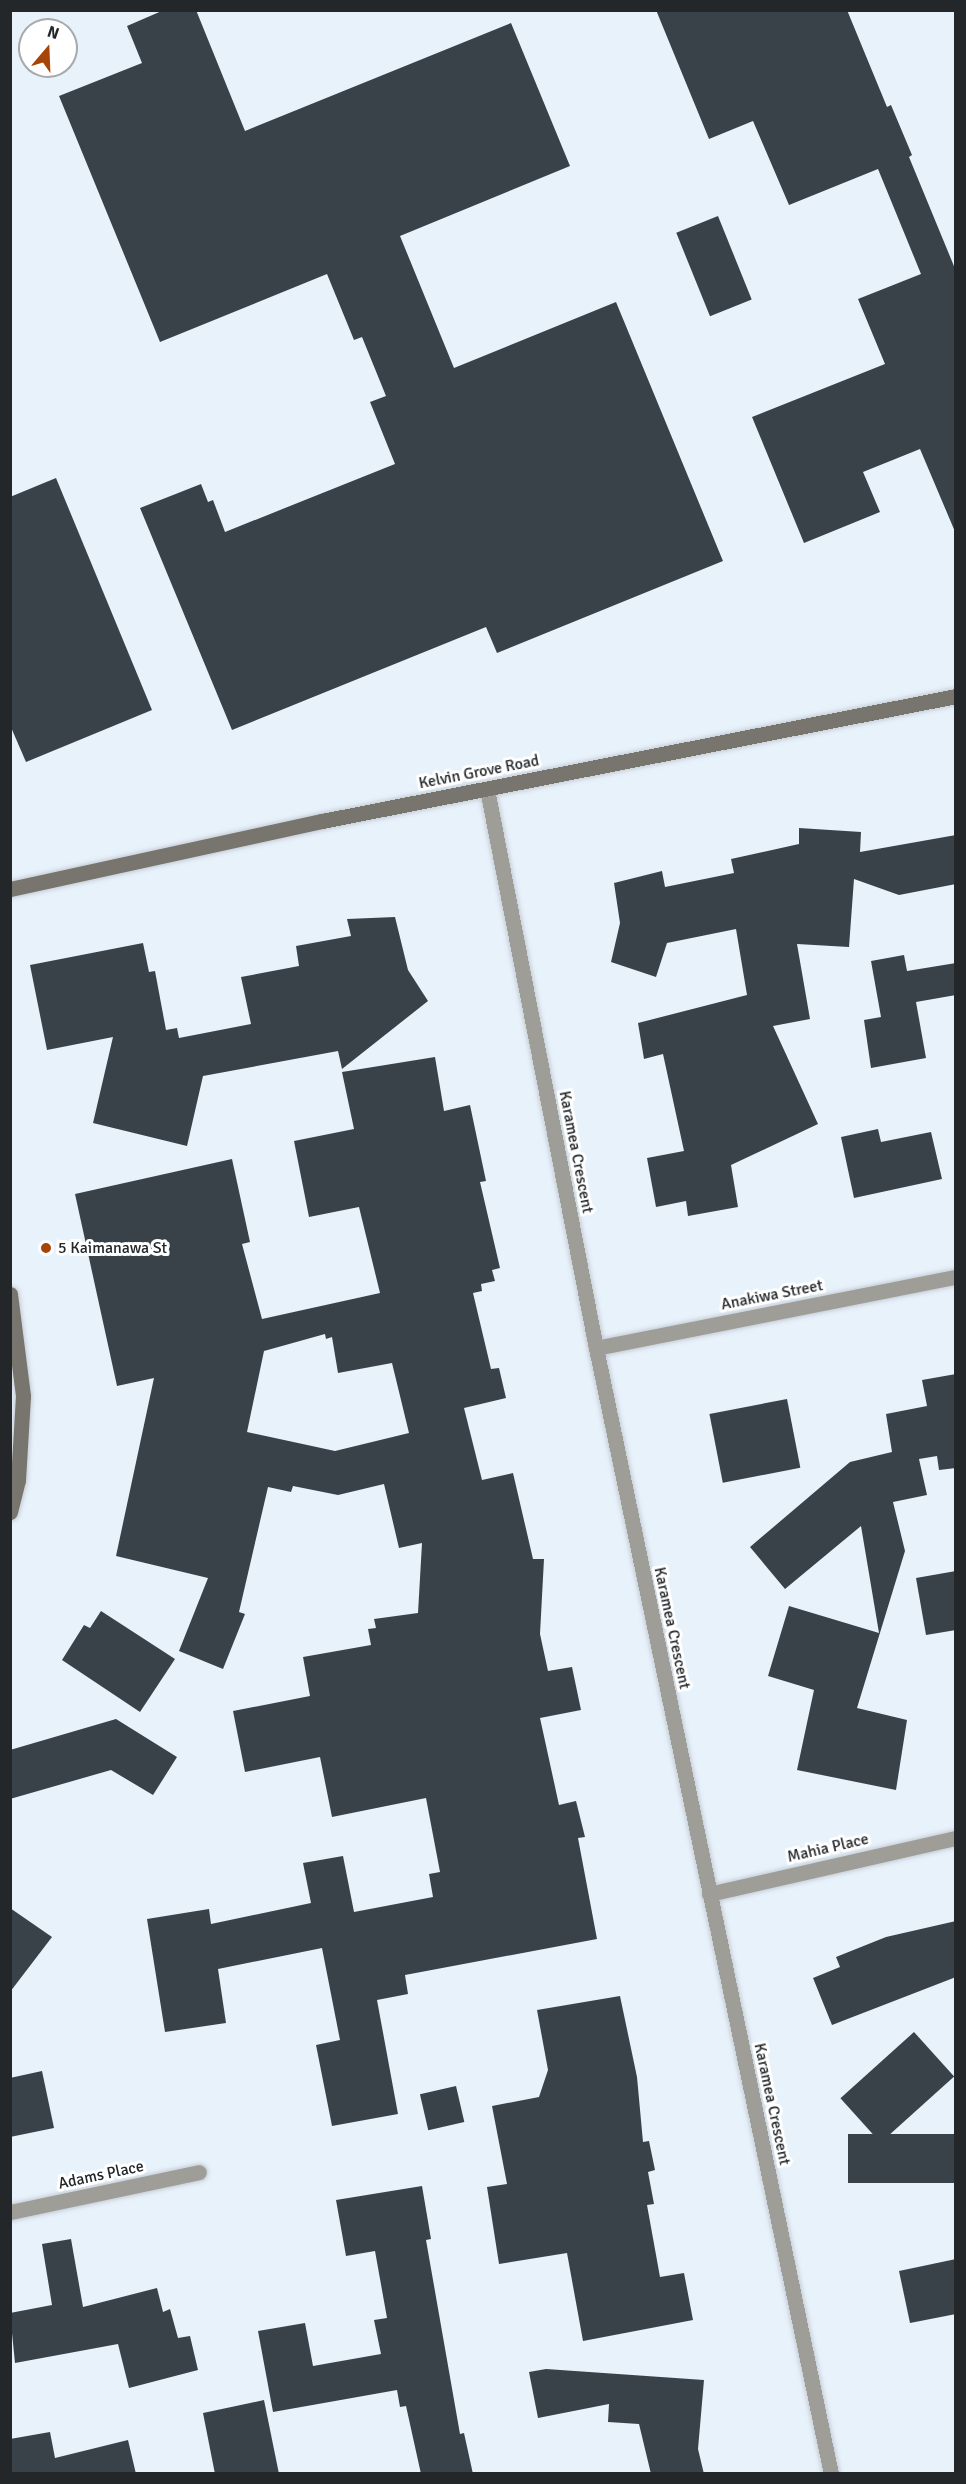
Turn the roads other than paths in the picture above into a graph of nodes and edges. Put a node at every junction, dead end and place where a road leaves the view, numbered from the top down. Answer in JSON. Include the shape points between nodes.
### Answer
{"nodes":[{"id":1,"x":956,"y":696,"type":"edge"},
{"id":2,"x":487,"y":789,"type":"junction"},
{"id":3,"x":10,"y":889,"type":"edge"},
{"id":4,"x":956,"y":1277,"type":"edge"},
{"id":5,"x":10,"y":1294,"type":"edge"},
{"id":6,"x":596,"y":1348,"type":"junction"},
{"id":7,"x":10,"y":1512,"type":"edge"},
{"id":8,"x":956,"y":1838,"type":"edge"},
{"id":9,"x":709,"y":1894,"type":"junction"},
{"id":10,"x":199,"y":2172,"type":"dead end"},
{"id":11,"x":10,"y":2212,"type":"edge"},
{"id":12,"x":831,"y":2474,"type":"edge"}],
"edges":[{"from":1,"to":2,"type":"main road","name":"Kelvin Grove Road"},
{"from":2,"to":3,"type":"main road","name":"Kelvin Grove Road"},
{"from":2,"to":6,"type":"street","name":"Karamea Crescent"},
{"from":4,"to":6,"type":"street","name":"Anakiwa Street"},
{"from":5,"to":7,"type":"main road","via":[[23,1396],[18,1480]]},
{"from":6,"to":9,"type":"street","name":"Karamea Crescent"},
{"from":8,"to":9,"type":"street","name":"Mahia Place"},
{"from":9,"to":12,"type":"street","name":"Karamea Crescent"},
{"from":10,"to":11,"type":"street","name":"Adams Place"}]}
